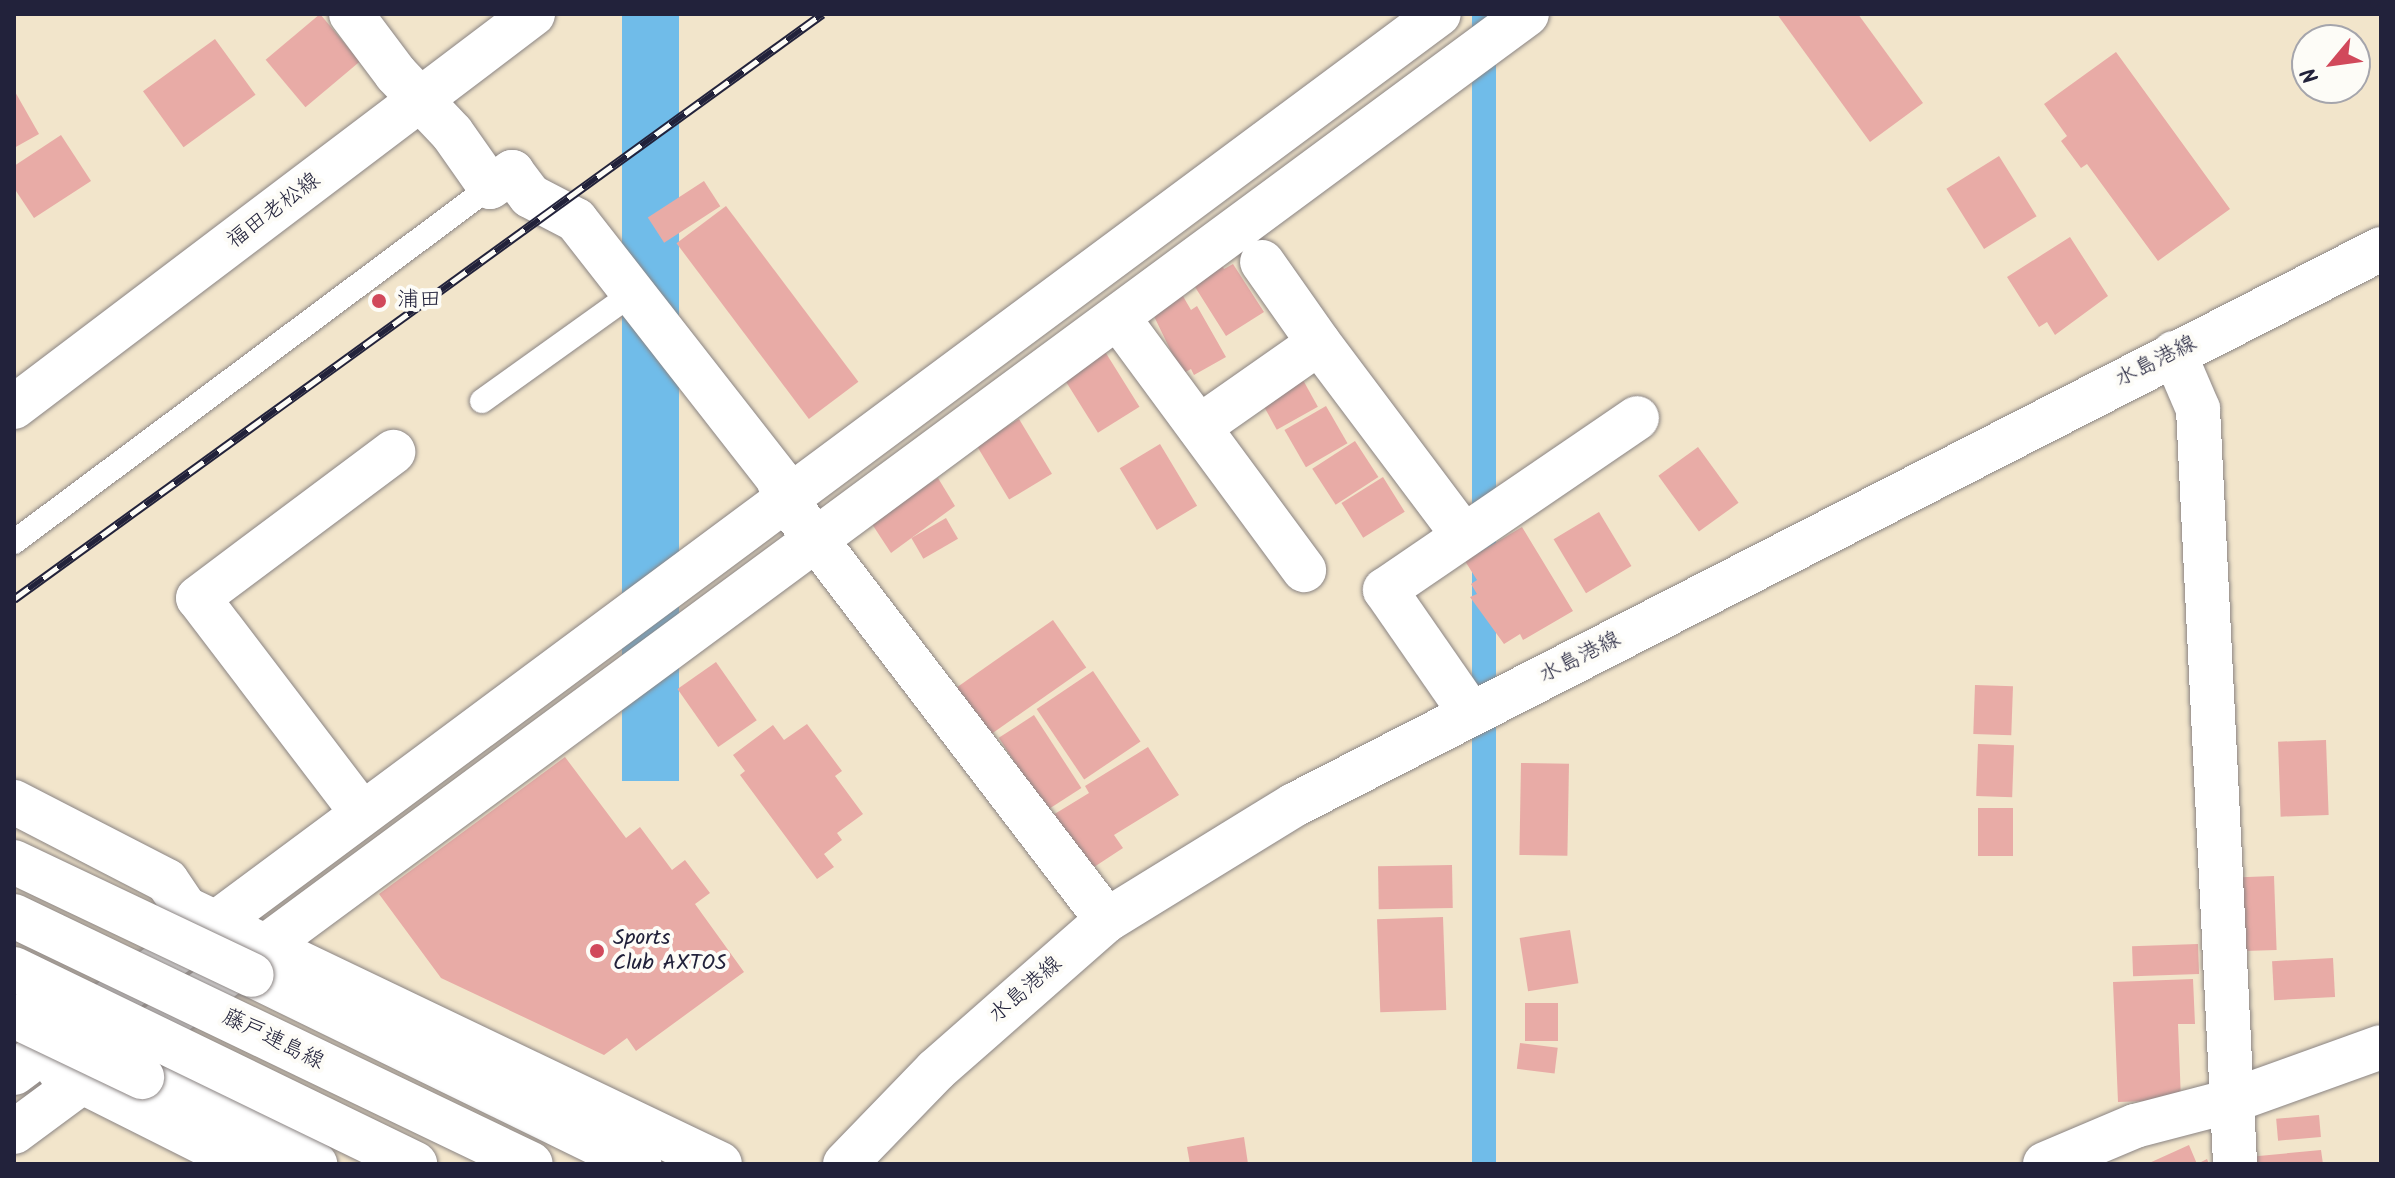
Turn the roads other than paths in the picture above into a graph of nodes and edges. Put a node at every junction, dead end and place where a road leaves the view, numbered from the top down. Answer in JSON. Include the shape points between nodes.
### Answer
{"nodes":[{"id":1,"x":351,"y":14,"type":"edge"},
{"id":2,"x":533,"y":14,"type":"edge"},
{"id":3,"x":1439,"y":14,"type":"edge"},
{"id":4,"x":1527,"y":14,"type":"edge"},
{"id":5,"x":422,"y":100,"type":"junction"},
{"id":6,"x":486,"y":180,"type":"junction"},
{"id":7,"x":2381,"y":249,"type":"edge"},
{"id":8,"x":1262,"y":262,"type":"dead end"},
{"id":9,"x":633,"y":293,"type":"junction"},
{"id":10,"x":1119,"y":319,"type":"junction"},
{"id":11,"x":1319,"y":343,"type":"junction"},
{"id":12,"x":2174,"y":353,"type":"junction"},
{"id":13,"x":482,"y":401,"type":"dead end"},
{"id":14,"x":14,"y":407,"type":"edge"},
{"id":15,"x":1637,"y":418,"type":"dead end"},
{"id":16,"x":1199,"y":427,"type":"junction"},
{"id":17,"x":393,"y":452,"type":"dead end"},
{"id":18,"x":801,"y":519,"type":"junction"},
{"id":19,"x":1464,"y":536,"type":"junction"},
{"id":20,"x":14,"y":542,"type":"edge"},
{"id":21,"x":1304,"y":570,"type":"dead end"},
{"id":22,"x":1471,"y":714,"type":"junction"},
{"id":23,"x":14,"y":802,"type":"edge"},
{"id":24,"x":362,"y":813,"type":"junction"},
{"id":25,"x":14,"y":862,"type":"edge"},
{"id":26,"x":14,"y":916,"type":"edge"},
{"id":27,"x":1107,"y":920,"type":"junction"},
{"id":28,"x":215,"y":921,"type":"junction"},
{"id":29,"x":259,"y":961,"type":"junction"},
{"id":30,"x":14,"y":969,"type":"edge"},
{"id":31,"x":14,"y":1016,"type":"edge"},
{"id":32,"x":2381,"y":1047,"type":"edge"},
{"id":33,"x":21,"y":1059,"type":"edge"},
{"id":34,"x":82,"y":1082,"type":"junction"},
{"id":35,"x":2233,"y":1123,"type":"edge"},
{"id":36,"x":14,"y":1132,"type":"edge"},
{"id":37,"x":246,"y":1164,"type":"edge"},
{"id":38,"x":315,"y":1164,"type":"edge"},
{"id":39,"x":415,"y":1164,"type":"edge"},
{"id":40,"x":531,"y":1164,"type":"edge"},
{"id":41,"x":639,"y":1164,"type":"edge"},
{"id":42,"x":720,"y":1164,"type":"edge"},
{"id":43,"x":845,"y":1164,"type":"edge"},
{"id":44,"x":2045,"y":1164,"type":"edge"}],
"edges":[{"from":1,"to":5,"type":"street"},
{"from":2,"to":5,"type":"street","name":"福田老松線"},
{"from":3,"to":18,"type":"street"},
{"from":4,"to":10,"type":"street"},
{"from":5,"to":6,"type":"street"},
{"from":5,"to":14,"type":"street","name":"福田老松線"},
{"from":6,"to":9,"type":"street","via":[[512,172],[530,196],[576,220]]},
{"from":6,"to":20,"type":"lane"},
{"from":7,"to":12,"type":"street","name":"水島港線"},
{"from":8,"to":11,"type":"street"},
{"from":9,"to":13,"type":"lane"},
{"from":9,"to":18,"type":"street","via":[[778,479]]},
{"from":10,"to":16,"type":"street"},
{"from":10,"to":18,"type":"street"},
{"from":11,"to":16,"type":"street"},
{"from":11,"to":19,"type":"street"},
{"from":12,"to":22,"type":"street","name":"水島港線"},
{"from":12,"to":35,"type":"street","via":[[2198,409]]},
{"from":15,"to":19,"type":"street"},
{"from":16,"to":21,"type":"street"},
{"from":17,"to":24,"type":"street","via":[[198,598]]},
{"from":18,"to":24,"type":"street"},
{"from":18,"to":27,"type":"street"},
{"from":18,"to":29,"type":"street"},
{"from":19,"to":22,"type":"street","via":[[1385,590]]},
{"from":22,"to":27,"type":"street","name":"水島港線","via":[[1294,805]]},
{"from":23,"to":28,"type":"street","via":[[167,881],[185,908]]},
{"from":24,"to":28,"type":"street"},
{"from":25,"to":29,"type":"street","bridge":true},
{"from":26,"to":40,"type":"street","name":"藤戸連島線","bridge":true},
{"from":27,"to":43,"type":"street","name":"水島港線","via":[[936,1070]]},
{"from":28,"to":29,"type":"street"},
{"from":28,"to":33,"type":"street"},
{"from":29,"to":34,"type":"street"},
{"from":29,"to":41,"type":"street"},
{"from":29,"to":42,"type":"street"},
{"from":30,"to":39,"type":"street","bridge":true},
{"from":31,"to":38,"type":"street","bridge":true},
{"from":32,"to":35,"type":"street"},
{"from":33,"to":34,"type":"street"},
{"from":34,"to":36,"type":"street"},
{"from":34,"to":37,"type":"street"},
{"from":35,"to":44,"type":"street","via":[[2135,1126]]}]}
